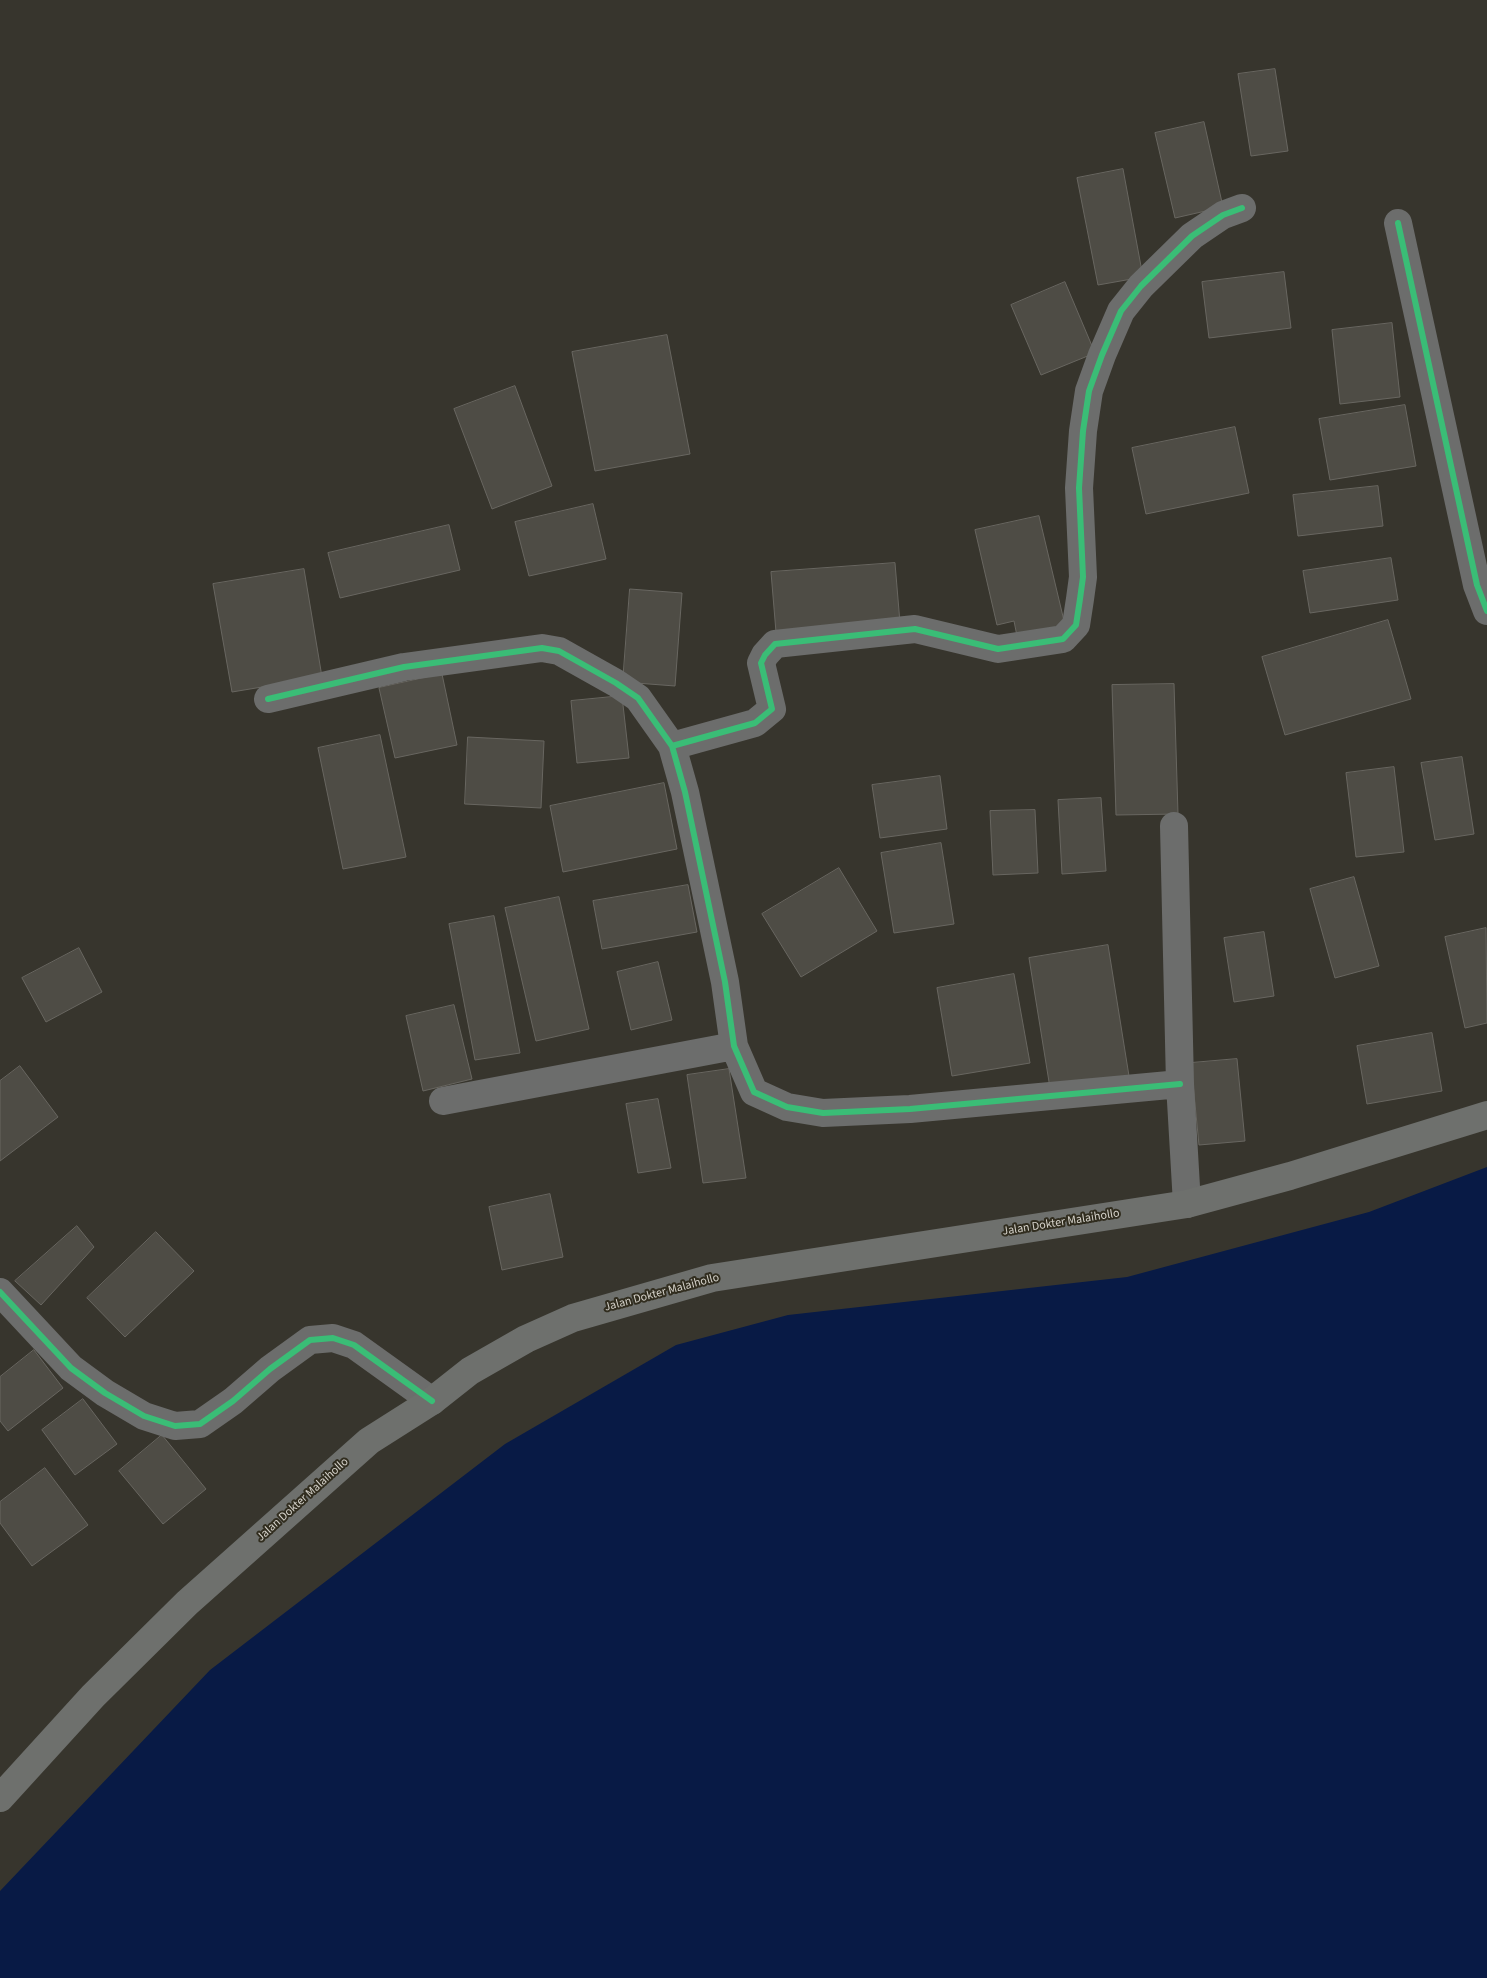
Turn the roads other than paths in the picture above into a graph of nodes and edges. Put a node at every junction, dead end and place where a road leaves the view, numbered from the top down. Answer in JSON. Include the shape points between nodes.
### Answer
{"nodes":[{"id":1,"x":1242,"y":208,"type":"dead end"},
{"id":2,"x":1398,"y":223,"type":"dead end"},
{"id":3,"x":1487,"y":611,"type":"edge"},
{"id":4,"x":268,"y":699,"type":"dead end"},
{"id":5,"x":672,"y":746,"type":"junction"},
{"id":6,"x":1174,"y":826,"type":"dead end"},
{"id":7,"x":734,"y":1046,"type":"junction"},
{"id":8,"x":1180,"y":1084,"type":"junction"},
{"id":9,"x":443,"y":1101,"type":"dead end"},
{"id":10,"x":1487,"y":1115,"type":"edge"},
{"id":11,"x":1187,"y":1204,"type":"junction"},
{"id":12,"x":0,"y":1292,"type":"edge"},
{"id":13,"x":432,"y":1401,"type":"junction"},
{"id":14,"x":0,"y":1798,"type":"edge"}],
"edges":[{"from":1,"to":5,"type":"street","via":[[1223,215],[1192,236],[1141,286],[1121,311],[1102,355],[1089,391],[1083,431],[1079,488],[1083,577],[1080,599],[1076,625],[1063,639],[998,650],[915,629],[775,644],[761,663],[772,709],[755,723]]},
{"from":2,"to":3,"type":"street","via":[[1477,586]]},
{"from":4,"to":5,"type":"street","via":[[404,667],[542,648],[568,655],[638,698]]},
{"from":5,"to":7,"type":"street","via":[[685,792],[725,982]]},
{"from":6,"to":8,"type":"street"},
{"from":7,"to":8,"type":"street","via":[[754,1092],[788,1107],[823,1114]]},
{"from":7,"to":9,"type":"street"},
{"from":8,"to":11,"type":"street"},
{"from":10,"to":11,"type":"main road","name":"Jalan Dokter Malaihollo"},
{"from":11,"to":13,"type":"main road","name":"Jalan Dokter Malaihollo","via":[[712,1278],[573,1318],[526,1339],[470,1371]]},
{"from":12,"to":13,"type":"street","via":[[71,1368],[104,1393],[144,1416],[175,1426],[200,1424],[310,1340],[333,1338],[354,1345]]},
{"from":13,"to":14,"type":"main road","name":"Jalan Dokter Malaihollo","via":[[369,1441],[187,1603],[93,1696]]}]}
